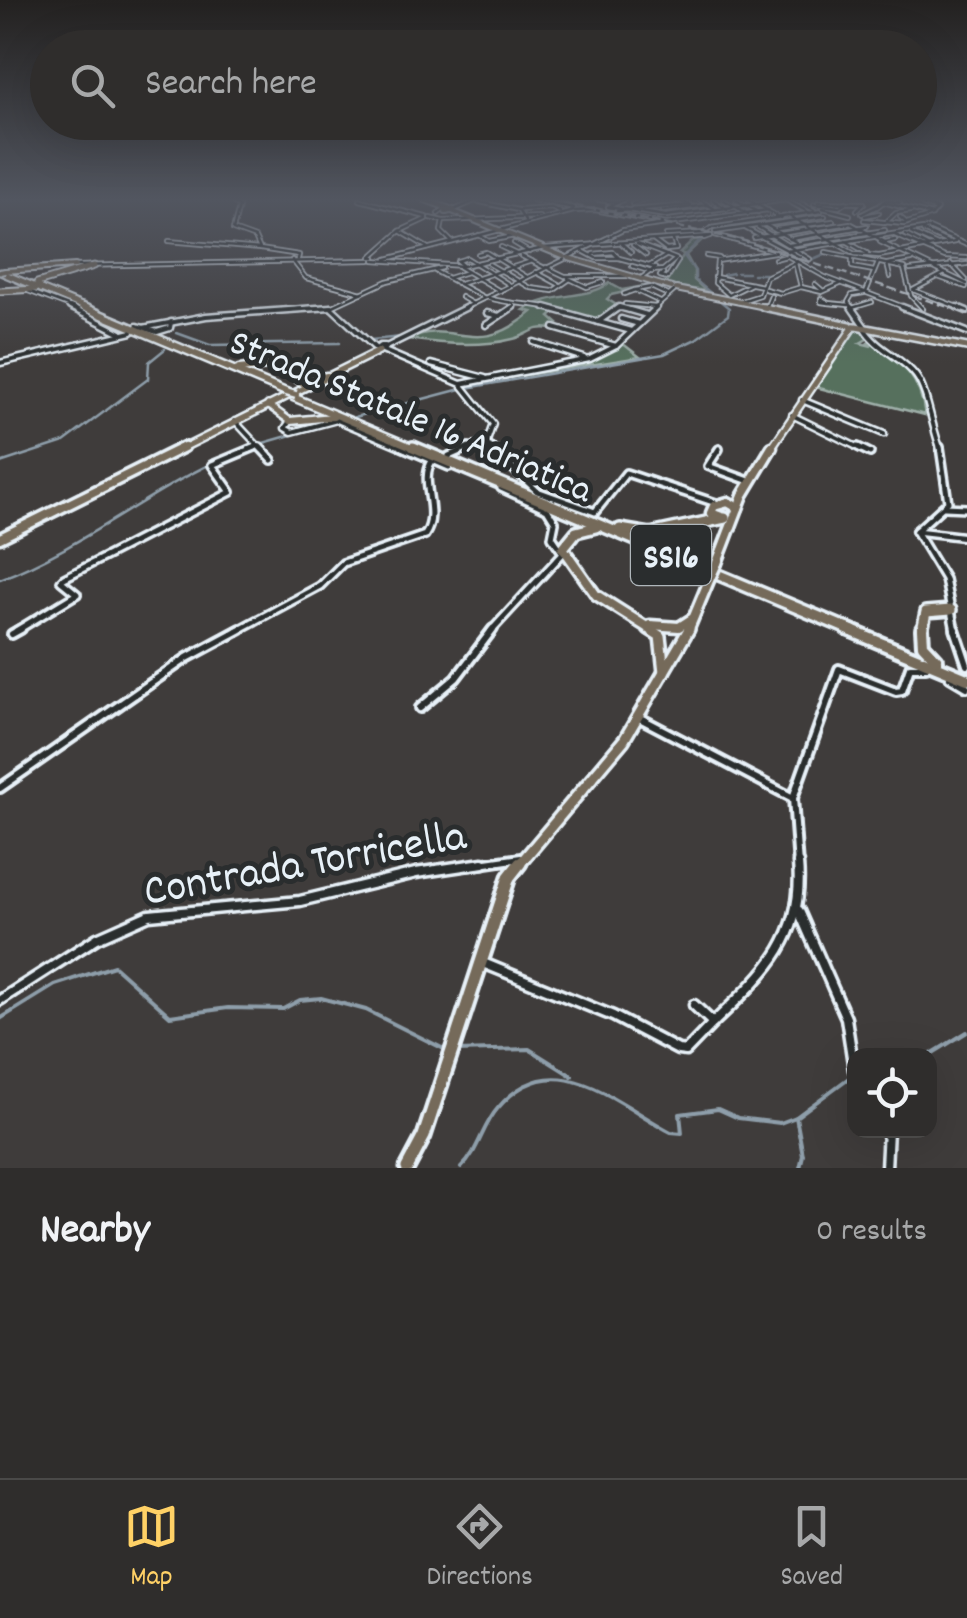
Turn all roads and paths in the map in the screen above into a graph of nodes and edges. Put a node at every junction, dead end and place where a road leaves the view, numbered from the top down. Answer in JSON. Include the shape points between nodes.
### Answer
{"nodes":[{"id":1,"x":788,"y":254,"type":"edge"},
{"id":2,"x":296,"y":255,"type":"edge"},
{"id":3,"x":377,"y":255,"type":"edge"},
{"id":4,"x":410,"y":255,"type":"edge"},
{"id":5,"x":488,"y":255,"type":"edge"},
{"id":6,"x":491,"y":255,"type":"edge"},
{"id":7,"x":518,"y":255,"type":"junction"},
{"id":8,"x":559,"y":255,"type":"edge"},
{"id":9,"x":572,"y":255,"type":"edge"},
{"id":10,"x":572,"y":255,"type":"edge"},
{"id":11,"x":591,"y":255,"type":"edge"},
{"id":12,"x":607,"y":255,"type":"edge"},
{"id":13,"x":659,"y":255,"type":"edge"},
{"id":14,"x":663,"y":255,"type":"edge"},
{"id":15,"x":671,"y":255,"type":"edge"},
{"id":16,"x":759,"y":255,"type":"edge"},
{"id":17,"x":787,"y":255,"type":"edge"},
{"id":18,"x":803,"y":255,"type":"edge"},
{"id":19,"x":844,"y":255,"type":"edge"},
{"id":20,"x":851,"y":255,"type":"edge"},
{"id":21,"x":866,"y":255,"type":"edge"},
{"id":22,"x":873,"y":255,"type":"edge"},
{"id":23,"x":887,"y":255,"type":"edge"},
{"id":24,"x":904,"y":255,"type":"edge"},
{"id":25,"x":940,"y":255,"type":"edge"},
{"id":26,"x":943,"y":255,"type":"edge"},
{"id":27,"x":706,"y":256,"type":"dead end"},
{"id":28,"x":854,"y":256,"type":"junction"},
{"id":29,"x":880,"y":256,"type":"junction"},
{"id":30,"x":477,"y":257,"type":"junction"},
{"id":31,"x":565,"y":257,"type":"junction"},
{"id":32,"x":945,"y":257,"type":"junction"},
{"id":33,"x":373,"y":258,"type":"junction"},
{"id":34,"x":509,"y":258,"type":"junction"},
{"id":35,"x":967,"y":258,"type":"edge"},
{"id":36,"x":655,"y":259,"type":"junction"},
{"id":37,"x":775,"y":259,"type":"dead end"},
{"id":38,"x":810,"y":259,"type":"dead end"},
{"id":39,"x":295,"y":260,"type":"junction"},
{"id":40,"x":395,"y":260,"type":"junction"},
{"id":41,"x":499,"y":260,"type":"junction"},
{"id":42,"x":587,"y":260,"type":"dead end"},
{"id":43,"x":722,"y":260,"type":"junction"},
{"id":44,"x":914,"y":260,"type":"junction"},
{"id":45,"x":867,"y":261,"type":"junction"},
{"id":46,"x":532,"y":262,"type":"junction"},
{"id":47,"x":798,"y":262,"type":"junction"},
{"id":48,"x":484,"y":263,"type":"junction"},
{"id":49,"x":878,"y":263,"type":"junction"},
{"id":50,"x":664,"y":264,"type":"dead end"},
{"id":51,"x":887,"y":264,"type":"junction"},
{"id":52,"x":951,"y":264,"type":"junction"},
{"id":53,"x":966,"y":264,"type":"edge"},
{"id":54,"x":522,"y":265,"type":"junction"},
{"id":55,"x":94,"y":266,"type":"joint"},
{"id":56,"x":457,"y":266,"type":"junction"},
{"id":57,"x":632,"y":266,"type":"dead end"},
{"id":58,"x":927,"y":266,"type":"junction"},
{"id":59,"x":73,"y":268,"type":"junction"},
{"id":60,"x":512,"y":268,"type":"junction"},
{"id":61,"x":545,"y":268,"type":"junction"},
{"id":62,"x":57,"y":269,"type":"junction"},
{"id":63,"x":907,"y":269,"type":"junction"},
{"id":64,"x":432,"y":270,"type":"junction"},
{"id":65,"x":651,"y":270,"type":"junction"},
{"id":66,"x":784,"y":270,"type":"junction"},
{"id":67,"x":797,"y":270,"type":"junction"},
{"id":68,"x":866,"y":270,"type":"junction"},
{"id":69,"x":467,"y":272,"type":"junction"},
{"id":70,"x":502,"y":272,"type":"junction"},
{"id":71,"x":536,"y":272,"type":"junction"},
{"id":72,"x":875,"y":272,"type":"junction"},
{"id":73,"x":2,"y":273,"type":"edge"},
{"id":74,"x":491,"y":275,"type":"junction"},
{"id":75,"x":632,"y":276,"type":"junction"},
{"id":76,"x":940,"y":276,"type":"junction"},
{"id":77,"x":527,"y":277,"type":"junction"},
{"id":78,"x":715,"y":277,"type":"junction"},
{"id":79,"x":890,"y":277,"type":"dead end"},
{"id":80,"x":448,"y":278,"type":"junction"},
{"id":81,"x":478,"y":278,"type":"junction"},
{"id":82,"x":568,"y":278,"type":"junction"},
{"id":83,"x":830,"y":278,"type":"junction"},
{"id":84,"x":17,"y":279,"type":"junction"},
{"id":85,"x":640,"y":279,"type":"junction"},
{"id":86,"x":519,"y":281,"type":"junction"},
{"id":87,"x":604,"y":281,"type":"junction"},
{"id":88,"x":816,"y":283,"type":"junction"},
{"id":89,"x":966,"y":283,"type":"edge"},
{"id":90,"x":460,"y":284,"type":"junction"},
{"id":91,"x":751,"y":284,"type":"junction"},
{"id":92,"x":843,"y":284,"type":"junction"},
{"id":93,"x":561,"y":285,"type":"junction"},
{"id":94,"x":510,"y":286,"type":"junction"},
{"id":95,"x":800,"y":287,"type":"junction"},
{"id":96,"x":832,"y":288,"type":"junction"},
{"id":97,"x":40,"y":289,"type":"junction"},
{"id":98,"x":763,"y":289,"type":"junction"},
{"id":99,"x":500,"y":290,"type":"junction"},
{"id":100,"x":636,"y":290,"type":"junction"},
{"id":101,"x":670,"y":290,"type":"junction"},
{"id":102,"x":2,"y":291,"type":"edge"},
{"id":103,"x":824,"y":291,"type":"junction"},
{"id":104,"x":866,"y":292,"type":"junction"},
{"id":105,"x":771,"y":293,"type":"junction"},
{"id":106,"x":362,"y":294,"type":"junction"},
{"id":107,"x":624,"y":294,"type":"dead end"},
{"id":108,"x":461,"y":297,"type":"dead end"},
{"id":109,"x":486,"y":298,"type":"junction"},
{"id":110,"x":661,"y":302,"type":"junction"},
{"id":111,"x":746,"y":302,"type":"junction"},
{"id":112,"x":872,"y":302,"type":"dead end"},
{"id":113,"x":828,"y":303,"type":"dead end"},
{"id":114,"x":473,"y":304,"type":"junction"},
{"id":115,"x":625,"y":304,"type":"dead end"},
{"id":116,"x":514,"y":306,"type":"junction"},
{"id":117,"x":331,"y":307,"type":"junction"},
{"id":118,"x":467,"y":307,"type":"junction"},
{"id":119,"x":656,"y":307,"type":"junction"},
{"id":120,"x":766,"y":308,"type":"junction"},
{"id":121,"x":967,"y":311,"type":"edge"},
{"id":122,"x":920,"y":312,"type":"junction"},
{"id":123,"x":647,"y":315,"type":"junction"},
{"id":124,"x":499,"y":316,"type":"junction"},
{"id":125,"x":621,"y":319,"type":"dead end"},
{"id":126,"x":170,"y":322,"type":"junction"},
{"id":127,"x":598,"y":322,"type":"junction"},
{"id":128,"x":856,"y":322,"type":"junction"},
{"id":129,"x":486,"y":324,"type":"dead end"},
{"id":130,"x":639,"y":324,"type":"junction"},
{"id":131,"x":137,"y":326,"type":"dead end"},
{"id":132,"x":554,"y":328,"type":"dead end"},
{"id":133,"x":146,"y":331,"type":"junction"},
{"id":134,"x":631,"y":331,"type":"junction"},
{"id":135,"x":132,"y":332,"type":"dead end"},
{"id":136,"x":967,"y":332,"type":"edge"},
{"id":137,"x":117,"y":334,"type":"junction"},
{"id":138,"x":534,"y":342,"type":"dead end"},
{"id":139,"x":616,"y":346,"type":"junction"},
{"id":140,"x":380,"y":347,"type":"junction"},
{"id":141,"x":967,"y":347,"type":"edge"},
{"id":142,"x":587,"y":359,"type":"junction"},
{"id":143,"x":0,"y":364,"type":"edge"},
{"id":144,"x":259,"y":366,"type":"junction"},
{"id":145,"x":438,"y":368,"type":"junction"},
{"id":146,"x":327,"y":376,"type":"joint"},
{"id":147,"x":488,"y":378,"type":"junction"},
{"id":148,"x":300,"y":382,"type":"junction"},
{"id":149,"x":461,"y":384,"type":"junction"},
{"id":150,"x":289,"y":394,"type":"junction"},
{"id":151,"x":802,"y":400,"type":"junction"},
{"id":152,"x":275,"y":408,"type":"junction"},
{"id":153,"x":792,"y":415,"type":"junction"},
{"id":154,"x":290,"y":421,"type":"junction"},
{"id":155,"x":312,"y":421,"type":"junction"},
{"id":156,"x":235,"y":422,"type":"junction"},
{"id":157,"x":884,"y":434,"type":"dead end"},
{"id":158,"x":484,"y":441,"type":"junction"},
{"id":159,"x":401,"y":442,"type":"junction"},
{"id":160,"x":258,"y":446,"type":"junction"},
{"id":161,"x":718,"y":449,"type":"dead end"},
{"id":162,"x":870,"y":453,"type":"dead end"},
{"id":163,"x":449,"y":456,"type":"dead end"},
{"id":164,"x":272,"y":460,"type":"dead end"},
{"id":165,"x":436,"y":461,"type":"junction"},
{"id":166,"x":750,"y":485,"type":"junction"},
{"id":167,"x":700,"y":500,"type":"junction"},
{"id":168,"x":720,"y":502,"type":"junction"},
{"id":169,"x":946,"y":504,"type":"junction"},
{"id":170,"x":558,"y":508,"type":"junction"},
{"id":171,"x":967,"y":508,"type":"edge"},
{"id":172,"x":733,"y":513,"type":"junction"},
{"id":173,"x":712,"y":514,"type":"junction"},
{"id":174,"x":608,"y":526,"type":"junction"},
{"id":175,"x":668,"y":530,"type":"junction"},
{"id":176,"x":729,"y":530,"type":"junction"},
{"id":177,"x":916,"y":530,"type":"junction"},
{"id":178,"x":576,"y":532,"type":"junction"},
{"id":179,"x":618,"y":533,"type":"junction"},
{"id":180,"x":967,"y":537,"type":"edge"},
{"id":181,"x":0,"y":538,"type":"edge"},
{"id":182,"x":561,"y":546,"type":"junction"},
{"id":183,"x":670,"y":552,"type":"junction"},
{"id":184,"x":954,"y":609,"type":"junction"},
{"id":185,"x":693,"y":618,"type":"junction"},
{"id":186,"x":854,"y":628,"type":"junction"},
{"id":187,"x":663,"y":632,"type":"junction"},
{"id":188,"x":12,"y":634,"type":"dead end"},
{"id":189,"x":919,"y":639,"type":"junction"},
{"id":190,"x":684,"y":640,"type":"junction"},
{"id":191,"x":967,"y":664,"type":"edge"},
{"id":192,"x":664,"y":674,"type":"junction"},
{"id":193,"x":967,"y":677,"type":"edge"},
{"id":194,"x":967,"y":687,"type":"edge"},
{"id":195,"x":420,"y":708,"type":"dead end"},
{"id":196,"x":638,"y":716,"type":"junction"},
{"id":197,"x":0,"y":788,"type":"edge"},
{"id":198,"x":793,"y":798,"type":"junction"},
{"id":199,"x":521,"y":858,"type":"junction"},
{"id":200,"x":799,"y":911,"type":"junction"},
{"id":201,"x":480,"y":962,"type":"junction"},
{"id":202,"x":0,"y":1000,"type":"edge"},
{"id":203,"x":694,"y":1005,"type":"dead end"},
{"id":204,"x":713,"y":1023,"type":"junction"},
{"id":205,"x":851,"y":1048,"type":"edge"},
{"id":206,"x":888,"y":1138,"type":"edge"},
{"id":207,"x":406,"y":1168,"type":"edge"},
{"id":208,"x":886,"y":1168,"type":"edge"}],
"edges":[{"from":1,"to":47,"type":"street"},
{"from":2,"to":39,"type":"street"},
{"from":3,"to":33,"type":"street"},
{"from":4,"to":40,"type":"street"},
{"from":5,"to":30,"type":"street"},
{"from":6,"to":41,"type":"street"},
{"from":7,"to":34,"type":"street"},
{"from":7,"to":41,"type":"street"},
{"from":7,"to":46,"type":"street"},
{"from":8,"to":31,"type":"main road"},
{"from":9,"to":31,"type":"street"},
{"from":10,"to":31,"type":"street"},
{"from":11,"to":42,"type":"street"},
{"from":12,"to":65,"type":"street"},
{"from":13,"to":36,"type":"street"},
{"from":14,"to":36,"type":"street"},
{"from":15,"to":65,"type":"street","via":[[677,260],[666,278],[663,270]]},
{"from":16,"to":43,"type":"street"},
{"from":17,"to":37,"type":"street"},
{"from":18,"to":38,"type":"street"},
{"from":19,"to":28,"type":"street"},
{"from":20,"to":28,"type":"street"},
{"from":21,"to":28,"type":"street"},
{"from":22,"to":29,"type":"street"},
{"from":23,"to":29,"type":"street"},
{"from":24,"to":44,"type":"street"},
{"from":25,"to":32,"type":"street"},
{"from":26,"to":32,"type":"street"},
{"from":27,"to":43,"type":"street"},
{"from":28,"to":45,"type":"street"},
{"from":28,"to":68,"type":"street","via":[[852,268]]},
{"from":29,"to":49,"type":"street"},
{"from":30,"to":48,"type":"street"},
{"from":30,"to":56,"type":"street"},
{"from":30,"to":74,"type":"street"},
{"from":31,"to":61,"type":"street"},
{"from":31,"to":75,"type":"main road"},
{"from":32,"to":35,"type":"street"},
{"from":32,"to":52,"type":"street"},
{"from":33,"to":39,"type":"street"},
{"from":33,"to":40,"type":"street"},
{"from":33,"to":40,"type":"street"},
{"from":34,"to":41,"type":"street"},
{"from":34,"to":54,"type":"street"},
{"from":36,"to":50,"type":"street"},
{"from":36,"to":65,"type":"street"},
{"from":39,"to":55,"type":"street"},
{"from":39,"to":106,"type":"street","via":[[306,278]]},
{"from":40,"to":56,"type":"street"},
{"from":41,"to":48,"type":"street"},
{"from":41,"to":60,"type":"street"},
{"from":43,"to":78,"type":"street"},
{"from":44,"to":51,"type":"street"},
{"from":44,"to":58,"type":"street"},
{"from":45,"to":49,"type":"street"},
{"from":45,"to":68,"type":"street"},
{"from":46,"to":54,"type":"street"},
{"from":46,"to":61,"type":"street"},
{"from":47,"to":66,"type":"street"},
{"from":47,"to":67,"type":"street"},
{"from":47,"to":83,"type":"street"},
{"from":48,"to":70,"type":"street"},
{"from":49,"to":51,"type":"street"},
{"from":49,"to":72,"type":"street"},
{"from":51,"to":63,"type":"street"},
{"from":51,"to":79,"type":"street"},
{"from":52,"to":53,"type":"street"},
{"from":52,"to":58,"type":"street"},
{"from":52,"to":89,"type":"street"},
{"from":54,"to":60,"type":"street"},
{"from":54,"to":71,"type":"street"},
{"from":55,"to":59,"type":"highway"},
{"from":56,"to":64,"type":"street"},
{"from":56,"to":69,"type":"street"},
{"from":57,"to":65,"type":"street"},
{"from":58,"to":63,"type":"street"},
{"from":58,"to":76,"type":"street"},
{"from":59,"to":62,"type":"highway"},
{"from":59,"to":97,"type":"highway","via":[[39,281]]},
{"from":60,"to":70,"type":"street"},
{"from":60,"to":77,"type":"street"},
{"from":61,"to":71,"type":"street"},
{"from":61,"to":82,"type":"street"},
{"from":62,"to":73,"type":"main road"},
{"from":62,"to":84,"type":"highway","via":[[37,280]]},
{"from":63,"to":122,"type":"street"},
{"from":64,"to":80,"type":"street"},
{"from":64,"to":106,"type":"street"},
{"from":65,"to":85,"type":"street"},
{"from":66,"to":67,"type":"street"},
{"from":66,"to":98,"type":"street","via":[[766,277]]},
{"from":67,"to":95,"type":"street"},
{"from":68,"to":72,"type":"street"},
{"from":69,"to":80,"type":"street"},
{"from":69,"to":81,"type":"street"},
{"from":70,"to":74,"type":"street"},
{"from":70,"to":86,"type":"street"},
{"from":71,"to":77,"type":"street"},
{"from":71,"to":93,"type":"street"},
{"from":72,"to":104,"type":"street"},
{"from":73,"to":84,"type":"highway","name":"Strada Statale 16 Adriatica","number":"SS16"},
{"from":73,"to":97,"type":"highway","name":"Strada Statale 16 Adriatica","number":"SS16"},
{"from":73,"to":102,"type":"highway","via":[[17,284]]},
{"from":74,"to":81,"type":"street"},
{"from":74,"to":94,"type":"street"},
{"from":75,"to":85,"type":"main road"},
{"from":75,"to":87,"type":"street"},
{"from":76,"to":89,"type":"street"},
{"from":76,"to":121,"type":"street","via":[[913,290]]},
{"from":77,"to":86,"type":"street"},
{"from":78,"to":91,"type":"street"},
{"from":78,"to":91,"type":"street","via":[[729,295]]},
{"from":80,"to":90,"type":"street"},
{"from":81,"to":90,"type":"street"},
{"from":81,"to":99,"type":"street"},
{"from":82,"to":87,"type":"street","via":[[578,273]]},
{"from":82,"to":87,"type":"street","via":[[585,286]]},
{"from":82,"to":93,"type":"street"},
{"from":83,"to":88,"type":"street"},
{"from":83,"to":92,"type":"street"},
{"from":84,"to":97,"type":"highway","name":"Strada Statale 16 Adriatica","number":"SS16"},
{"from":85,"to":101,"type":"main road"},
{"from":86,"to":93,"type":"street","via":[[553,291]]},
{"from":86,"to":94,"type":"street"},
{"from":88,"to":96,"type":"street"},
{"from":88,"to":103,"type":"street"},
{"from":90,"to":109,"type":"street"},
{"from":91,"to":98,"type":"street"},
{"from":92,"to":96,"type":"street"},
{"from":92,"to":104,"type":"street"},
{"from":94,"to":99,"type":"street"},
{"from":95,"to":103,"type":"street"},
{"from":95,"to":105,"type":"street"},
{"from":96,"to":103,"type":"street"},
{"from":97,"to":102,"type":"highway"},
{"from":97,"to":133,"type":"highway","name":"Strada Statale 16 Adriatica","number":"SS16"},
{"from":97,"to":150,"type":"highway","name":"Strada Statale 16 Adriatica","number":"SS16"},
{"from":98,"to":105,"type":"street"},
{"from":98,"to":111,"type":"street"},
{"from":99,"to":109,"type":"street"},
{"from":100,"to":101,"type":"street"},
{"from":100,"to":107,"type":"street"},
{"from":100,"to":110,"type":"street"},
{"from":101,"to":110,"type":"street"},
{"from":101,"to":111,"type":"main road"},
{"from":102,"to":137,"type":"street","via":[[42,295],[109,323]]},
{"from":104,"to":122,"type":"street"},
{"from":104,"to":128,"type":"street","via":[[852,295]]},
{"from":105,"to":120,"type":"street"},
{"from":106,"to":117,"type":"street"},
{"from":108,"to":114,"type":"street"},
{"from":109,"to":114,"type":"street"},
{"from":109,"to":116,"type":"street"},
{"from":110,"to":119,"type":"street"},
{"from":111,"to":120,"type":"main road"},
{"from":112,"to":128,"type":"street"},
{"from":113,"to":128,"type":"street"},
{"from":114,"to":118,"type":"street"},
{"from":115,"to":119,"type":"street"},
{"from":116,"to":124,"type":"street"},
{"from":116,"to":127,"type":"street"},
{"from":117,"to":126,"type":"street"},
{"from":117,"to":140,"type":"street"},
{"from":118,"to":124,"type":"street"},
{"from":118,"to":140,"type":"street"},
{"from":119,"to":123,"type":"street"},
{"from":120,"to":128,"type":"main road"},
{"from":122,"to":136,"type":"street"},
{"from":123,"to":127,"type":"street","via":[[618,308]]},
{"from":123,"to":130,"type":"street"},
{"from":124,"to":129,"type":"street"},
{"from":125,"to":130,"type":"street"},
{"from":126,"to":131,"type":"street","via":[[161,332]]},
{"from":126,"to":133,"type":"street"},
{"from":127,"to":134,"type":"street"},
{"from":128,"to":141,"type":"main road"},
{"from":128,"to":151,"type":"main road"},
{"from":128,"to":169,"type":"street","via":[[922,386],[945,458]]},
{"from":130,"to":134,"type":"street"},
{"from":132,"to":139,"type":"street"},
{"from":133,"to":144,"type":"highway","via":[[231,367]]},
{"from":133,"to":150,"type":"highway","name":"Strada Statale 16 Adriatica","number":"SS16"},
{"from":134,"to":139,"type":"street"},
{"from":135,"to":137,"type":"street"},
{"from":137,"to":143,"type":"street"},
{"from":138,"to":142,"type":"street"},
{"from":139,"to":142,"type":"street"},
{"from":140,"to":145,"type":"street"},
{"from":140,"to":146,"type":"main road"},
{"from":142,"to":147,"type":"street"},
{"from":144,"to":148,"type":"highway","via":[[278,365]]},
{"from":144,"to":150,"type":"highway","via":[[254,376]]},
{"from":145,"to":147,"type":"street"},
{"from":145,"to":149,"type":"street"},
{"from":146,"to":148,"type":"highway"},
{"from":147,"to":149,"type":"street"},
{"from":148,"to":150,"type":"highway"},
{"from":149,"to":158,"type":"street","via":[[494,428]]},
{"from":150,"to":152,"type":"main road"},
{"from":150,"to":155,"type":"highway","via":[[316,409]]},
{"from":150,"to":159,"type":"highway","name":"Strada Statale 16 Adriatica","number":"SS16"},
{"from":150,"to":174,"type":"highway","name":"Strada Statale 16 Adriatica","number":"SS16"},
{"from":151,"to":153,"type":"main road"},
{"from":151,"to":157,"type":"street"},
{"from":152,"to":154,"type":"main road"},
{"from":152,"to":156,"type":"main road"},
{"from":153,"to":162,"type":"street"},
{"from":153,"to":166,"type":"main road"},
{"from":154,"to":155,"type":"highway"},
{"from":154,"to":165,"type":"street","via":[[285,428],[292,432],[337,420]]},
{"from":155,"to":159,"type":"highway","via":[[336,417]]},
{"from":156,"to":160,"type":"street"},
{"from":156,"to":181,"type":"main road"},
{"from":158,"to":163,"type":"street"},
{"from":158,"to":167,"type":"street","via":[[538,491],[590,512],[626,473]]},
{"from":159,"to":170,"type":"highway","name":"Strada Statale 16 Adriatica","number":"SS16"},
{"from":160,"to":164,"type":"street"},
{"from":160,"to":188,"type":"street","via":[[212,465],[230,492],[64,578],[77,594]]},
{"from":161,"to":166,"type":"street","via":[[708,466]]},
{"from":165,"to":182,"type":"street","via":[[546,509]]},
{"from":165,"to":197,"type":"street","via":[[426,470],[432,503],[425,535],[343,563],[320,586],[187,658]]},
{"from":166,"to":168,"type":"main road"},
{"from":166,"to":172,"type":"main road"},
{"from":167,"to":168,"type":"street"},
{"from":167,"to":173,"type":"street"},
{"from":168,"to":172,"type":"main road"},
{"from":168,"to":173,"type":"main road"},
{"from":169,"to":171,"type":"street"},
{"from":169,"to":177,"type":"street"},
{"from":170,"to":178,"type":"highway","via":[[576,521]]},
{"from":170,"to":179,"type":"highway","name":"Strada Statale 16 Adriatica","number":"SS16"},
{"from":172,"to":173,"type":"highway"},
{"from":172,"to":176,"type":"main road"},
{"from":173,"to":175,"type":"highway"},
{"from":173,"to":176,"type":"main road"},
{"from":174,"to":175,"type":"highway","via":[[643,534]]},
{"from":174,"to":183,"type":"highway","name":"Strada Statale 16 Adriatica","number":"SS16"},
{"from":175,"to":183,"type":"highway","via":[[658,541]]},
{"from":176,"to":185,"type":"main road","bridge":true},
{"from":177,"to":180,"type":"street"},
{"from":177,"to":184,"type":"street"},
{"from":178,"to":179,"type":"highway","via":[[590,526]]},
{"from":178,"to":182,"type":"highway"},
{"from":179,"to":193,"type":"highway","name":"Strada Statale 16 Adriatica","number":"SS16"},
{"from":182,"to":187,"type":"main road","via":[[596,595]]},
{"from":182,"to":195,"type":"street","via":[[436,700]]},
{"from":183,"to":186,"type":"highway","name":"Strada Statale 16 Adriatica","number":"SS16"},
{"from":184,"to":189,"type":"highway","via":[[928,610]]},
{"from":184,"to":191,"type":"street"},
{"from":185,"to":187,"type":"main road"},
{"from":185,"to":190,"type":"main road"},
{"from":186,"to":189,"type":"highway","via":[[908,648]]},
{"from":186,"to":193,"type":"highway","name":"Strada Statale 16 Adriatica","number":"SS16"},
{"from":187,"to":190,"type":"main road"},
{"from":187,"to":192,"type":"main road"},
{"from":189,"to":193,"type":"highway","via":[[931,658]]},
{"from":190,"to":192,"type":"main road"},
{"from":192,"to":196,"type":"main road"},
{"from":194,"to":198,"type":"street","via":[[924,666],[910,667],[896,691],[840,668]]},
{"from":196,"to":198,"type":"street"},
{"from":196,"to":199,"type":"main road","via":[[610,758]]},
{"from":198,"to":200,"type":"street"},
{"from":199,"to":201,"type":"main road"},
{"from":199,"to":202,"type":"street","name":"Contrada Torricella","via":[[416,873],[300,901],[149,915],[97,938]]},
{"from":200,"to":204,"type":"street","via":[[790,936]]},
{"from":200,"to":205,"type":"street","via":[[846,1018]]},
{"from":201,"to":204,"type":"street","via":[[678,1050],[696,1044]]},
{"from":201,"to":207,"type":"main road","via":[[424,1136]]},
{"from":203,"to":204,"type":"street"},
{"from":206,"to":208,"type":"street"}]}
